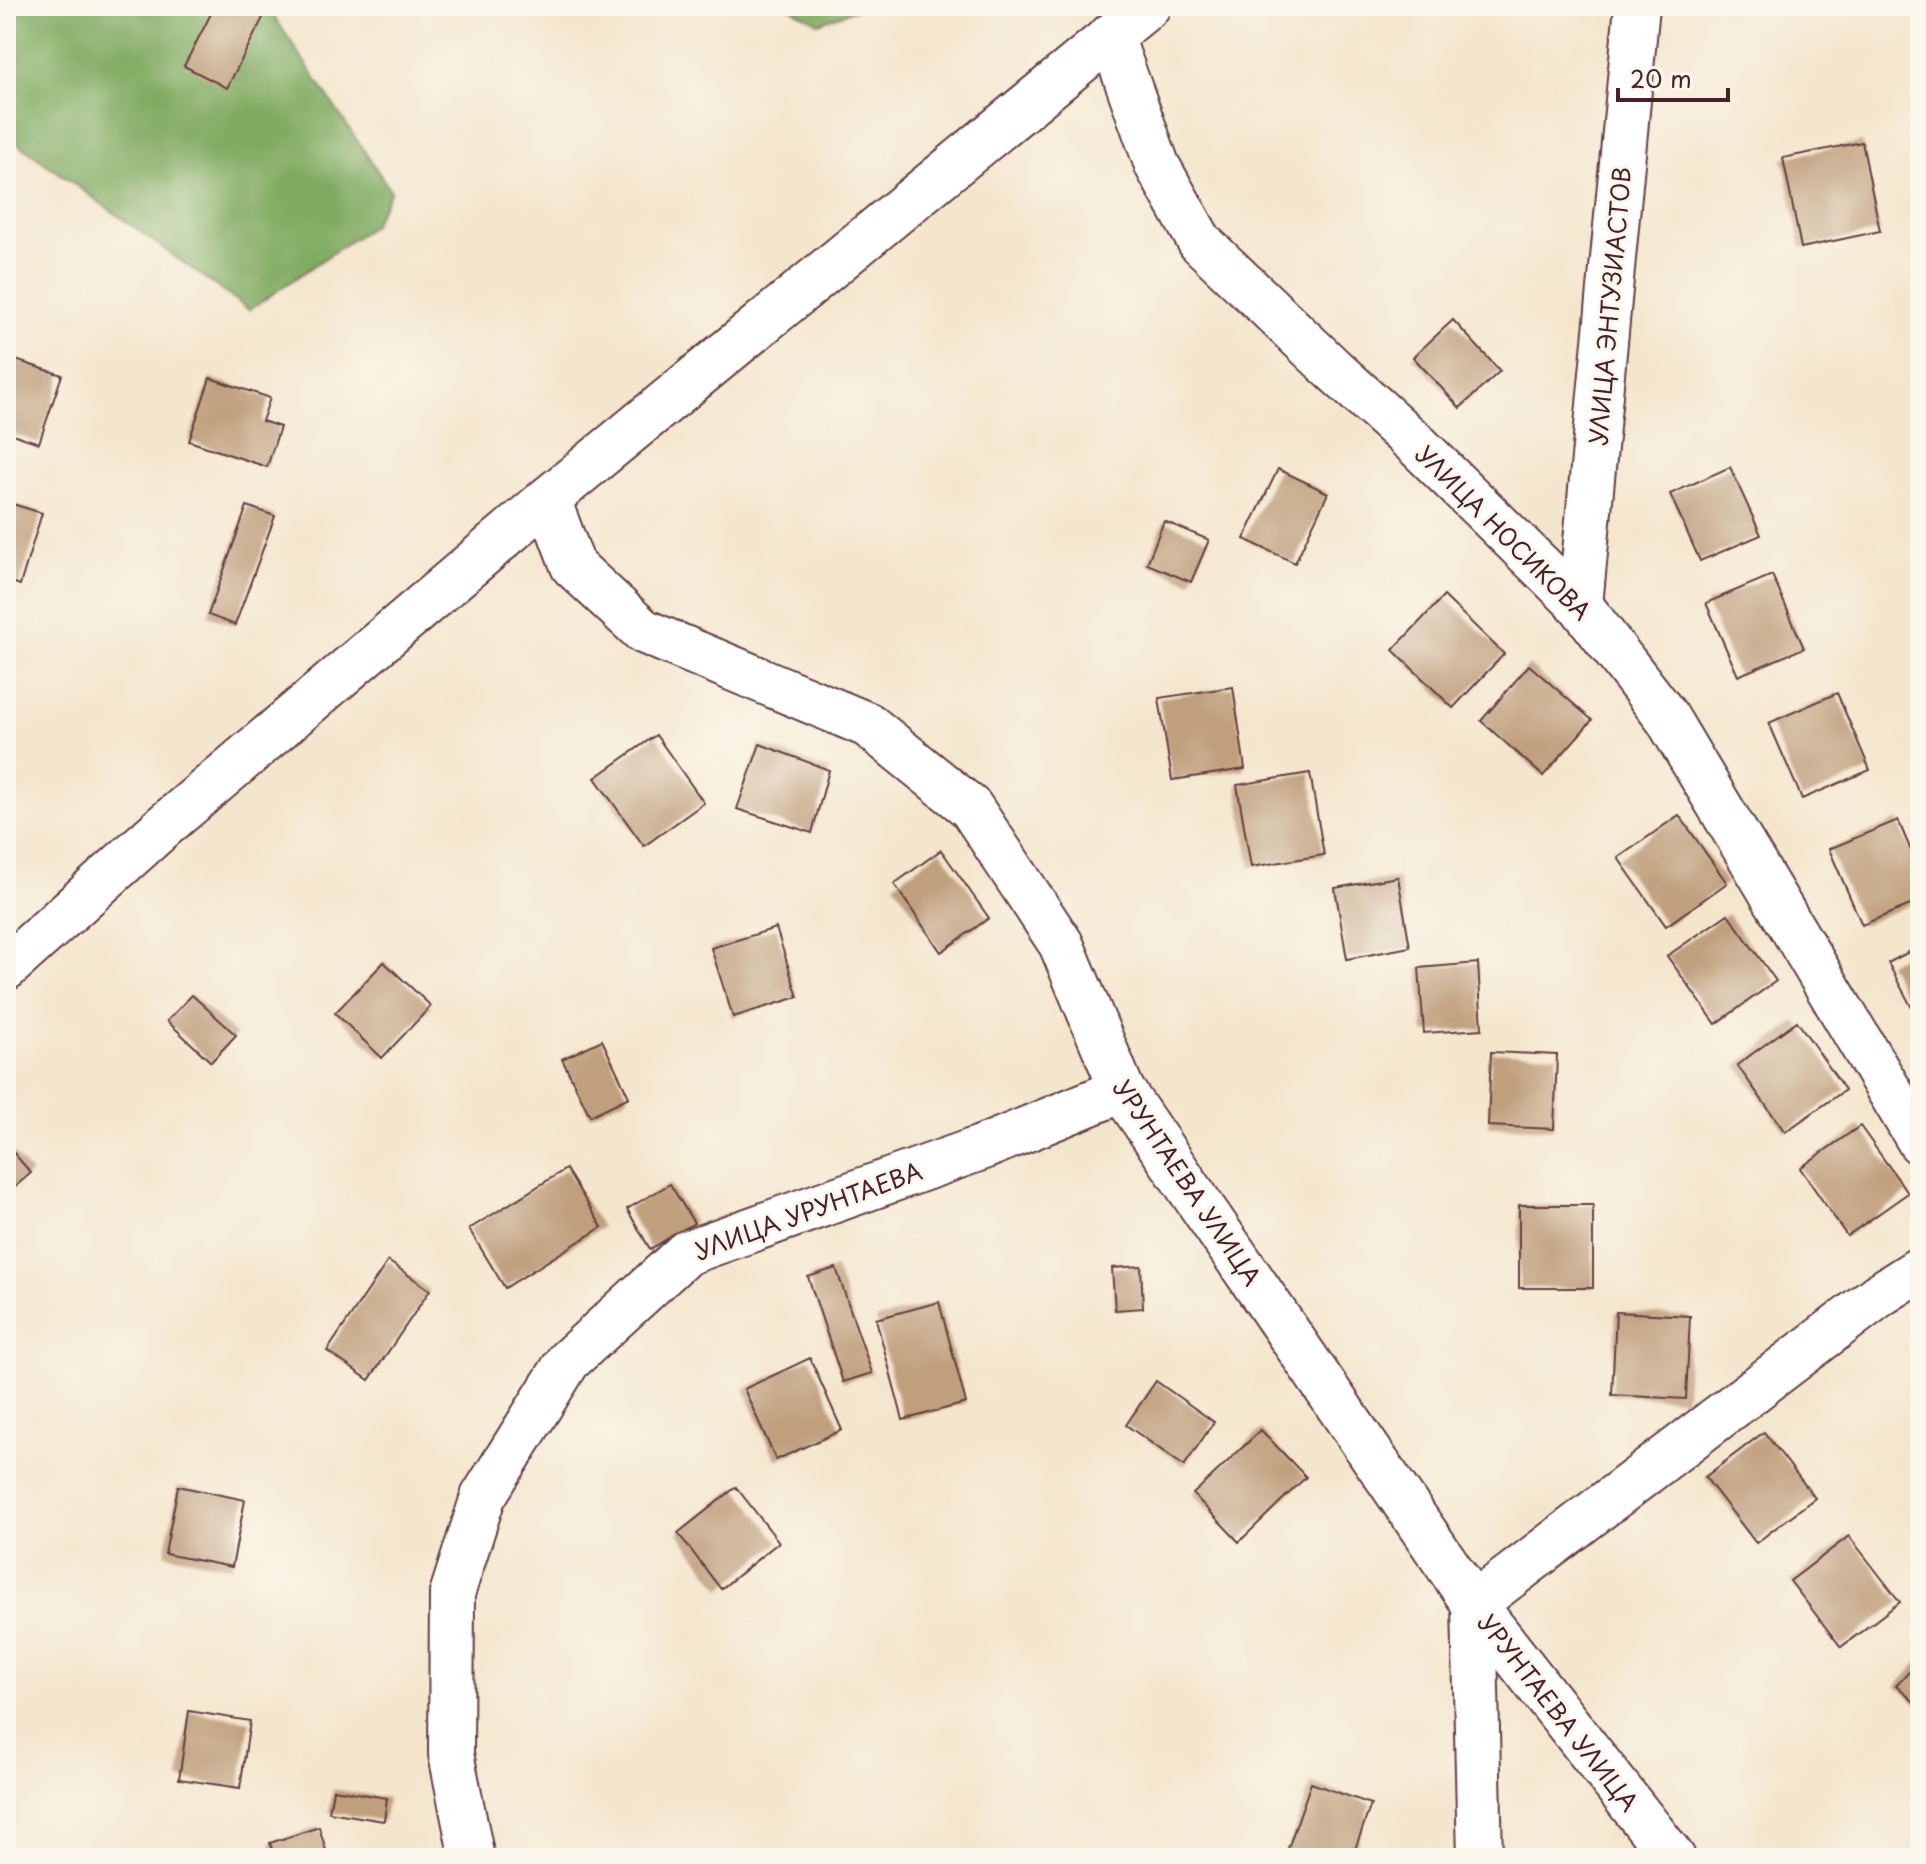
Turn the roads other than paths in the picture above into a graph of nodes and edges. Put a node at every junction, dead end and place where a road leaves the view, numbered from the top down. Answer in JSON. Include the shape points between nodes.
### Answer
{"nodes":[{"id":1,"x":1148,"y":6,"type":"edge"},
{"id":2,"x":1637,"y":6,"type":"edge"},
{"id":3,"x":1111,"y":36,"type":"junction"},
{"id":4,"x":548,"y":499,"type":"junction"},
{"id":5,"x":1580,"y":605,"type":"junction"},
{"id":6,"x":6,"y":968,"type":"edge"},
{"id":7,"x":1122,"y":1090,"type":"junction"},
{"id":8,"x":1920,"y":1142,"type":"edge"},
{"id":9,"x":1920,"y":1269,"type":"edge"},
{"id":10,"x":1474,"y":1604,"type":"junction"},
{"id":11,"x":472,"y":1858,"type":"edge"},
{"id":12,"x":1480,"y":1858,"type":"edge"},
{"id":13,"x":1673,"y":1858,"type":"edge"}],
"edges":[{"from":1,"to":3,"type":"street"},
{"from":2,"to":5,"type":"street","name":"УЛИЦА ЭНТУЗИАСТОВ"},
{"from":3,"to":4,"type":"street"},
{"from":3,"to":5,"type":"street","name":"УЛИЦА НОСИКОВА","via":[[1157,165],[1200,242]]},
{"from":4,"to":6,"type":"street"},
{"from":4,"to":7,"type":"street","name":"УРУНТАЕВА УЛИЦА","via":[[573,566],[643,631],[868,725],[971,808],[1061,944]]},
{"from":5,"to":8,"type":"street","name":"УЛИЦА НОСИКОВА","via":[[1667,718]]},
{"from":7,"to":10,"type":"street","name":"УРУНТАЕВА УЛИЦА"},
{"from":7,"to":11,"type":"street","name":"УЛИЦА УРУНТАЕВА","via":[[981,1148],[686,1253],[568,1361],[483,1497],[452,1594],[451,1754]]},
{"from":9,"to":10,"type":"street"},
{"from":10,"to":12,"type":"street"},
{"from":10,"to":13,"type":"street","name":"УРУНТАЕВА УЛИЦА"}]}
